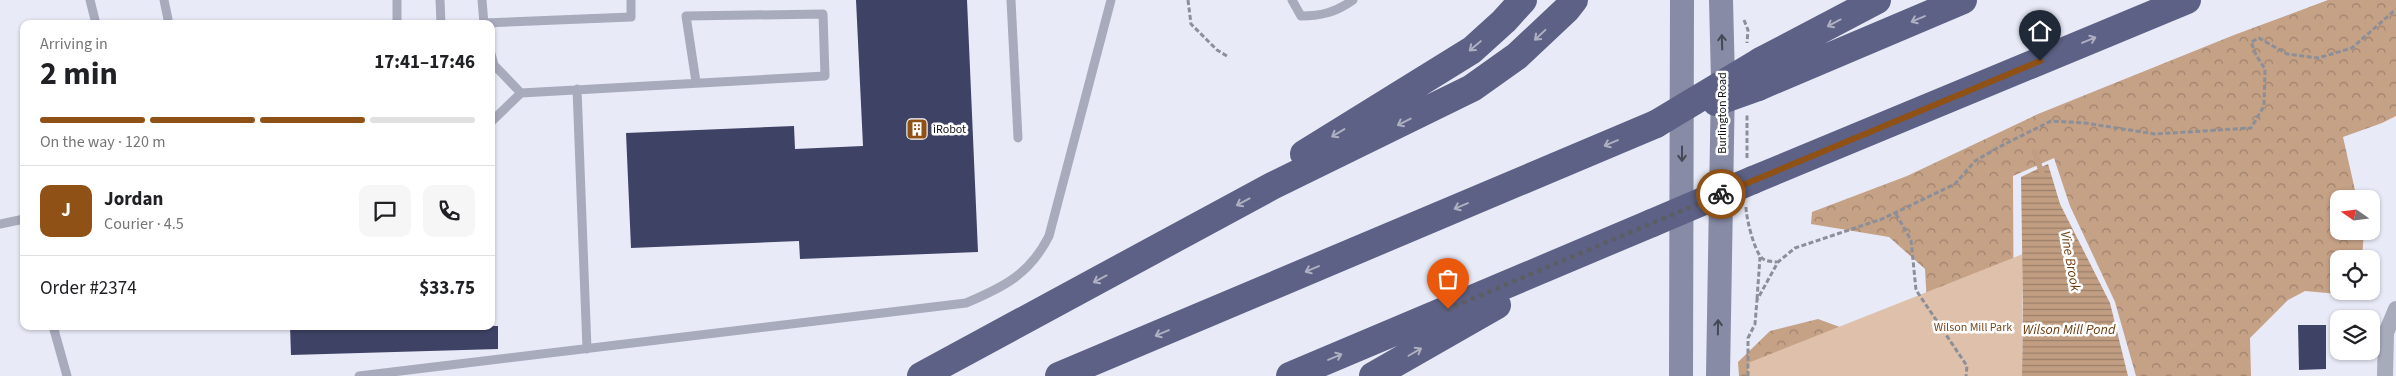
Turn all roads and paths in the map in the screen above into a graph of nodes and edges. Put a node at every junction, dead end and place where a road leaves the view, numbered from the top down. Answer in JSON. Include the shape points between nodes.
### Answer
{"nodes":[{"id":1,"x":90,"y":0,"type":"edge"},
{"id":2,"x":164,"y":0,"type":"edge"},
{"id":3,"x":397,"y":0,"type":"edge"},
{"id":4,"x":440,"y":0,"type":"edge"},
{"id":5,"x":482,"y":0,"type":"edge"},
{"id":6,"x":631,"y":0,"type":"edge"},
{"id":7,"x":1011,"y":0,"type":"edge"},
{"id":8,"x":1111,"y":0,"type":"edge"},
{"id":9,"x":1188,"y":0,"type":"edge"},
{"id":10,"x":1292,"y":0,"type":"edge"},
{"id":11,"x":1353,"y":0,"type":"edge"},
{"id":12,"x":1523,"y":0,"type":"edge"},
{"id":13,"x":1574,"y":0,"type":"edge"},
{"id":14,"x":1682,"y":0,"type":"edge"},
{"id":15,"x":1721,"y":0,"type":"edge"},
{"id":16,"x":1877,"y":0,"type":"edge"},
{"id":17,"x":1963,"y":0,"type":"edge"},
{"id":18,"x":2187,"y":0,"type":"edge"},
{"id":19,"x":2396,"y":9,"type":"edge"},
{"id":20,"x":95,"y":20,"type":"edge"},
{"id":21,"x":167,"y":20,"type":"edge"},
{"id":22,"x":397,"y":20,"type":"edge"},
{"id":23,"x":441,"y":20,"type":"edge"},
{"id":24,"x":484,"y":20,"type":"edge"},
{"id":25,"x":495,"y":23,"type":"edge"},
{"id":26,"x":1227,"y":56,"type":"dead end"},
{"id":27,"x":495,"y":66,"type":"edge"},
{"id":28,"x":1760,"y":74,"type":"junction"},
{"id":29,"x":696,"y":82,"type":"junction"},
{"id":30,"x":578,"y":89,"type":"junction"},
{"id":31,"x":521,"y":93,"type":"junction"},
{"id":32,"x":1747,"y":112,"type":"dead end"},
{"id":33,"x":495,"y":118,"type":"edge"},
{"id":34,"x":1018,"y":138,"type":"dead end"},
{"id":35,"x":1749,"y":181,"type":"junction"},
{"id":36,"x":1272,"y":186,"type":"junction"},
{"id":37,"x":1896,"y":214,"type":"junction"},
{"id":38,"x":20,"y":220,"type":"edge"},
{"id":39,"x":0,"y":224,"type":"edge"},
{"id":40,"x":1605,"y":243,"type":"junction"},
{"id":41,"x":1760,"y":257,"type":"junction"},
{"id":42,"x":1778,"y":262,"type":"junction"},
{"id":43,"x":1757,"y":300,"type":"junction"},
{"id":44,"x":2396,"y":308,"type":"edge"},
{"id":45,"x":54,"y":330,"type":"edge"},
{"id":46,"x":588,"y":349,"type":"junction"},
{"id":47,"x":67,"y":376,"type":"edge"},
{"id":48,"x":359,"y":376,"type":"edge"},
{"id":49,"x":921,"y":376,"type":"edge"},
{"id":50,"x":1059,"y":376,"type":"edge"},
{"id":51,"x":1290,"y":376,"type":"edge"},
{"id":52,"x":1372,"y":376,"type":"edge"},
{"id":53,"x":1682,"y":376,"type":"edge"},
{"id":54,"x":1718,"y":376,"type":"edge"},
{"id":55,"x":1748,"y":376,"type":"edge"},
{"id":56,"x":1966,"y":376,"type":"edge"},
{"id":57,"x":2385,"y":376,"type":"edge"}],
"edges":[{"from":1,"to":20,"type":"lane"},
{"from":2,"to":21,"type":"lane"},
{"from":3,"to":22,"type":"lane"},
{"from":4,"to":23,"type":"lane"},
{"from":5,"to":24,"type":"lane"},
{"from":6,"to":25,"type":"lane","via":[[631,17]]},
{"from":7,"to":34,"type":"lane"},
{"from":8,"to":46,"type":"lane","via":[[1049,236],[1034,262],[998,290],[966,303]]},
{"from":9,"to":26,"type":"path","via":[[1191,24],[1216,50]]},
{"from":10,"to":11,"type":"lane","via":[[1301,16],[1320,16],[1338,11]]},
{"from":12,"to":36,"type":"highway","one_way":true,"via":[[1472,50],[1307,152]]},
{"from":13,"to":36,"type":"highway","one_way":true,"via":[[1517,56],[1472,88]]},
{"from":14,"to":53,"type":"main road","one_way":true},
{"from":54,"to":15,"type":"main road","name":"Burlington Road","one_way":true,"via":[[1723,90]]},
{"from":16,"to":28,"type":"highway","one_way":true},
{"from":17,"to":28,"type":"highway","one_way":true},
{"from":35,"to":18,"type":"highway","one_way":true},
{"from":19,"to":37,"type":"path","via":[[2352,48],[2318,58],[2287,54],[2259,38],[2251,42],[2265,69],[2264,106],[2251,128],[2155,134],[2051,121],[1975,161],[1955,184]]},
{"from":27,"to":31,"type":"lane"},
{"from":28,"to":50,"type":"highway","one_way":true,"bridge":true,"via":[[1656,124]]},
{"from":29,"to":29,"type":"lane","via":[[825,76],[823,14],[686,16]]},
{"from":29,"to":30,"type":"lane"},
{"from":30,"to":31,"type":"lane"},
{"from":30,"to":46,"type":"lane"},
{"from":31,"to":33,"type":"lane"},
{"from":32,"to":35,"type":"path"},
{"from":35,"to":40,"type":"highway","bridge":true},
{"from":35,"to":41,"type":"path","via":[[1746,220]]},
{"from":36,"to":49,"type":"highway","one_way":true},
{"from":37,"to":42,"type":"path","via":[[1795,248]]},
{"from":37,"to":56,"type":"path","via":[[1911,240],[1916,290],[1968,366]]},
{"from":38,"to":39,"type":"lane"},
{"from":51,"to":40,"type":"highway","one_way":true},
{"from":52,"to":40,"type":"highway","one_way":true},
{"from":41,"to":42,"type":"path"},
{"from":41,"to":43,"type":"path"},
{"from":42,"to":43,"type":"path"},
{"from":43,"to":55,"type":"path","via":[[1755,324],[1748,338]]},
{"from":44,"to":57,"type":"street","via":[[2386,333]]},
{"from":45,"to":47,"type":"lane"},
{"from":46,"to":48,"type":"lane"}]}
